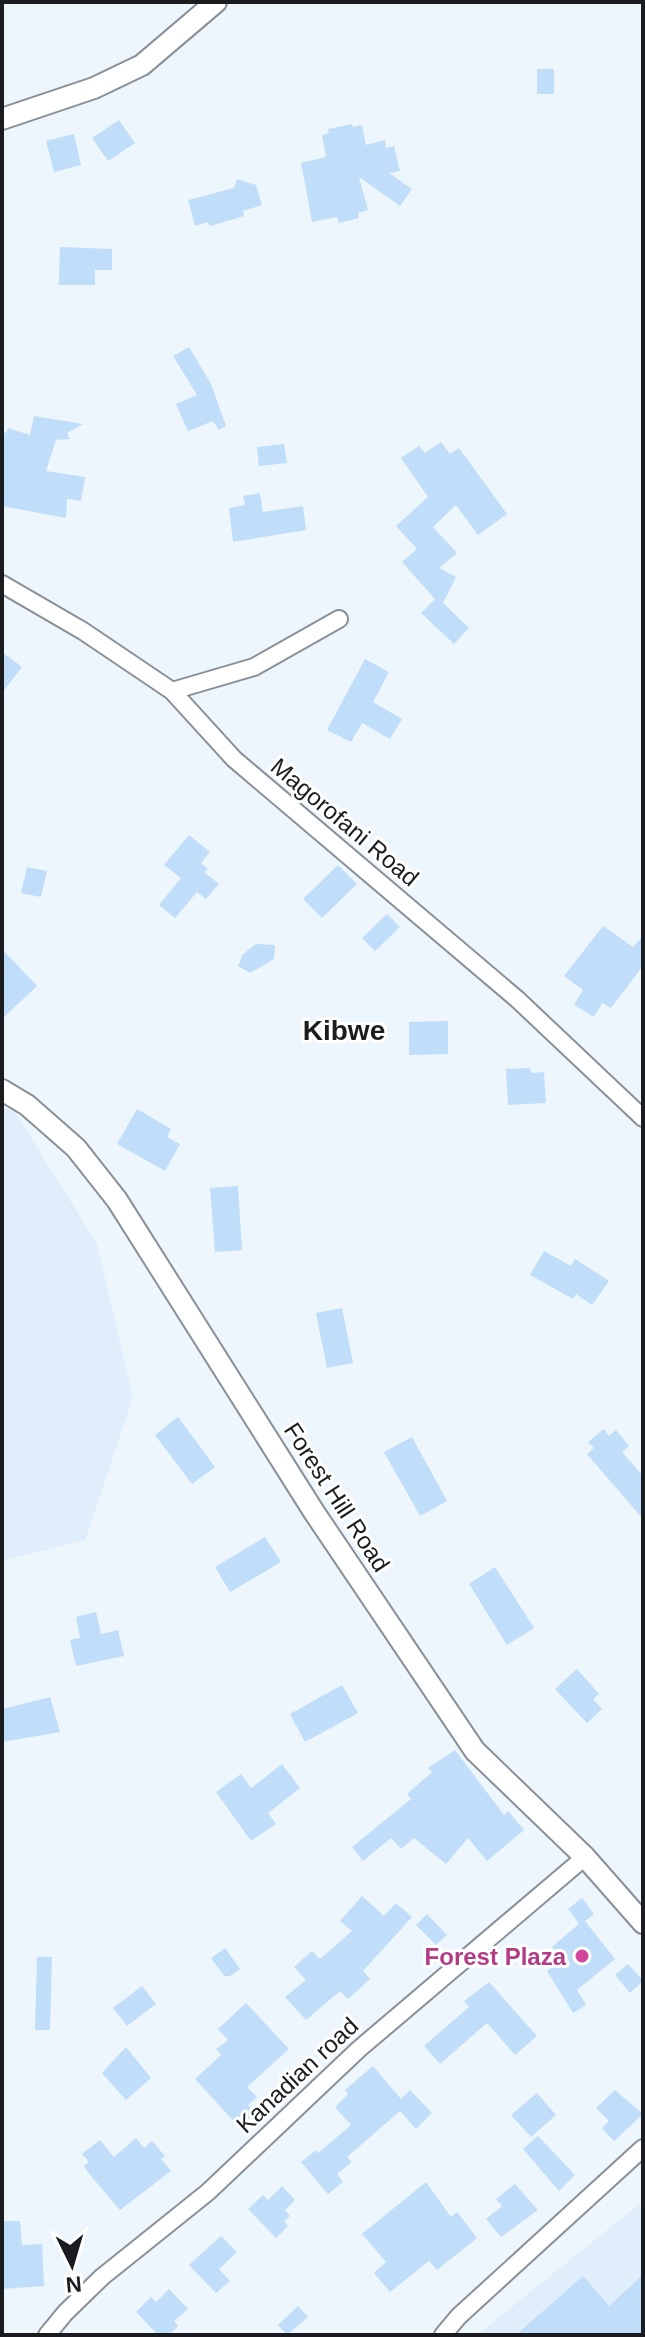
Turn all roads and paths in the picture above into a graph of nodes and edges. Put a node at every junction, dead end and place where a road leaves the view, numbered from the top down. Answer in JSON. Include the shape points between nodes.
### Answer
{"nodes":[{"id":1,"x":216,"y":2,"type":"edge"},
{"id":2,"x":2,"y":119,"type":"edge"},
{"id":3,"x":2,"y":584,"type":"edge"},
{"id":4,"x":339,"y":619,"type":"dead end"},
{"id":5,"x":172,"y":691,"type":"junction"},
{"id":6,"x":2,"y":1090,"type":"edge"},
{"id":7,"x":643,"y":1118,"type":"edge"},
{"id":8,"x":585,"y":1857,"type":"junction"},
{"id":9,"x":643,"y":1923,"type":"edge"},
{"id":10,"x":643,"y":2148,"type":"edge"},
{"id":11,"x":47,"y":2335,"type":"edge"},
{"id":12,"x":443,"y":2335,"type":"edge"}],
"edges":[{"from":1,"to":2,"type":"street","via":[[142,65],[94,88]]},
{"from":3,"to":5,"type":"street","name":"Magorofani Road"},
{"from":4,"to":5,"type":"street","via":[[254,667]]},
{"from":5,"to":7,"type":"street","name":"Magorofani Road","via":[[234,759],[517,999]]},
{"from":6,"to":8,"type":"street","name":"Forest Hill Road","via":[[76,1148],[117,1200],[314,1512],[475,1751]]},
{"from":8,"to":9,"type":"street","name":"Forest Hill Road"},
{"from":8,"to":11,"type":"street","name":"Kanadian road","via":[[359,2049],[208,2192],[102,2277]]},
{"from":10,"to":12,"type":"street"}]}
